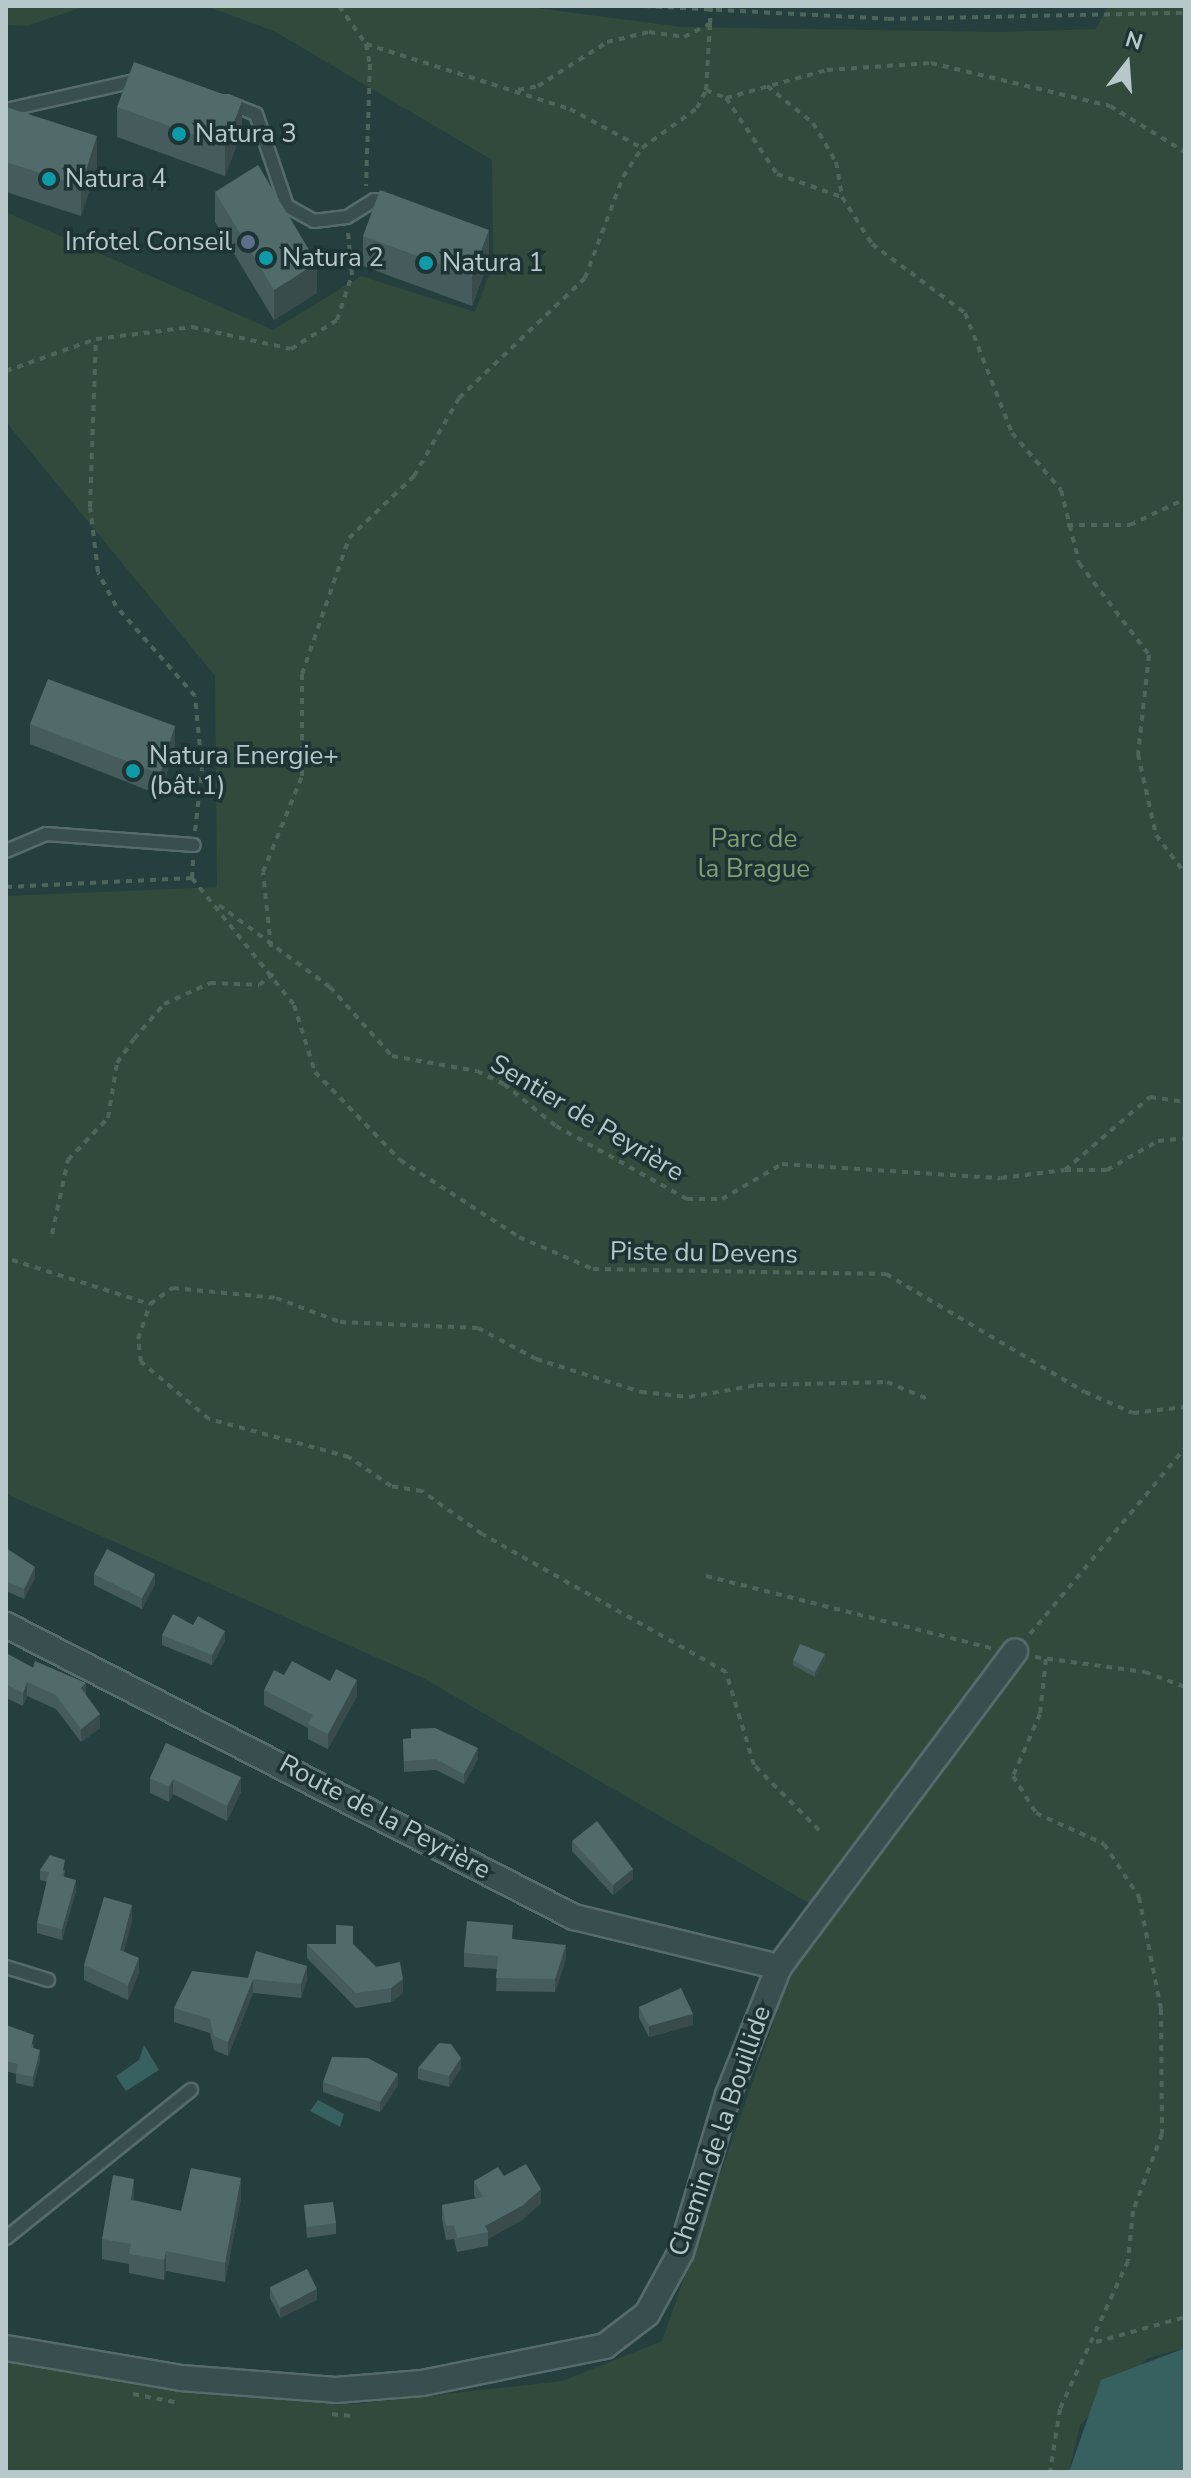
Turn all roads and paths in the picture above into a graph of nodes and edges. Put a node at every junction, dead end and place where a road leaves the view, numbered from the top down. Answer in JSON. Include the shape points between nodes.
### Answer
{"nodes":[{"id":1,"x":339,"y":6,"type":"edge"},
{"id":2,"x":644,"y":6,"type":"edge"},
{"id":3,"x":711,"y":6,"type":"edge"},
{"id":4,"x":1185,"y":13,"type":"edge"},
{"id":5,"x":710,"y":24,"type":"junction"},
{"id":6,"x":366,"y":44,"type":"junction"},
{"id":7,"x":160,"y":80,"type":"edge"},
{"id":8,"x":767,"y":86,"type":"junction"},
{"id":9,"x":515,"y":90,"type":"junction"},
{"id":10,"x":706,"y":90,"type":"junction"},
{"id":11,"x":213,"y":97,"type":"edge"},
{"id":12,"x":726,"y":98,"type":"junction"},
{"id":13,"x":6,"y":110,"type":"edge"},
{"id":14,"x":642,"y":148,"type":"junction"},
{"id":15,"x":1185,"y":152,"type":"edge"},
{"id":16,"x":842,"y":197,"type":"junction"},
{"id":17,"x":410,"y":206,"type":"edge"},
{"id":18,"x":363,"y":207,"type":"junction"},
{"id":19,"x":347,"y":217,"type":"junction"},
{"id":20,"x":96,"y":339,"type":"junction"},
{"id":21,"x":6,"y":371,"type":"edge"},
{"id":22,"x":1185,"y":499,"type":"edge"},
{"id":23,"x":1067,"y":525,"type":"junction"},
{"id":24,"x":194,"y":845,"type":"junction"},
{"id":25,"x":6,"y":851,"type":"edge"},
{"id":26,"x":1185,"y":873,"type":"edge"},
{"id":27,"x":192,"y":878,"type":"junction"},
{"id":28,"x":6,"y":887,"type":"edge"},
{"id":29,"x":271,"y":947,"type":"junction"},
{"id":30,"x":275,"y":973,"type":"junction"},
{"id":31,"x":1185,"y":1102,"type":"edge"},
{"id":32,"x":1185,"y":1138,"type":"edge"},
{"id":33,"x":1065,"y":1170,"type":"junction"},
{"id":34,"x":52,"y":1234,"type":"dead end"},
{"id":35,"x":12,"y":1260,"type":"dead end"},
{"id":36,"x":150,"y":1304,"type":"junction"},
{"id":37,"x":928,"y":1399,"type":"dead end"},
{"id":38,"x":1185,"y":1407,"type":"edge"},
{"id":39,"x":1185,"y":1448,"type":"edge"},
{"id":40,"x":706,"y":1576,"type":"dead end"},
{"id":41,"x":6,"y":1625,"type":"edge"},
{"id":42,"x":1015,"y":1651,"type":"junction"},
{"id":43,"x":1046,"y":1659,"type":"junction"},
{"id":44,"x":1185,"y":1687,"type":"edge"},
{"id":45,"x":819,"y":1830,"type":"dead end"},
{"id":46,"x":6,"y":1967,"type":"edge"},
{"id":47,"x":779,"y":1967,"type":"junction"},
{"id":48,"x":48,"y":1980,"type":"dead end"},
{"id":49,"x":191,"y":2090,"type":"dead end"},
{"id":50,"x":6,"y":2238,"type":"edge"},
{"id":51,"x":1185,"y":2317,"type":"edge"},
{"id":52,"x":1096,"y":2342,"type":"junction"},
{"id":53,"x":6,"y":2348,"type":"edge"},
{"id":54,"x":1050,"y":2472,"type":"edge"}],
"edges":[{"from":1,"to":6,"type":"path"},
{"from":2,"to":4,"type":"path","via":[[888,19]]},
{"from":3,"to":5,"type":"path","bridge":true},
{"from":5,"to":9,"type":"path","via":[[684,37],[649,32],[607,42],[538,86]]},
{"from":5,"to":10,"type":"path"},
{"from":6,"to":9,"type":"path"},
{"from":6,"to":18,"type":"path"},
{"from":7,"to":13,"type":"lane","via":[[129,80],[57,104]]},
{"from":8,"to":12,"type":"path"},
{"from":8,"to":15,"type":"path","via":[[827,70],[931,63],[1110,106]]},
{"from":8,"to":16,"type":"path","via":[[813,123],[836,162]]},
{"from":9,"to":14,"type":"path"},
{"from":10,"to":12,"type":"path"},
{"from":10,"to":14,"type":"path","via":[[683,123]]},
{"from":11,"to":19,"type":"lane","via":[[256,114],[287,206],[314,221]]},
{"from":12,"to":16,"type":"path","via":[[777,174]]},
{"from":14,"to":29,"type":"path","via":[[623,177],[585,278],[459,398],[414,476],[349,538],[302,674],[302,776],[263,872]]},
{"from":16,"to":23,"type":"path","via":[[885,257],[965,313],[1012,433],[1061,490]]},
{"from":17,"to":18,"type":"lane","via":[[374,200]]},
{"from":18,"to":19,"type":"lane"},
{"from":19,"to":20,"type":"path","via":[[346,303],[337,320],[291,349],[192,327]]},
{"from":20,"to":21,"type":"path"},
{"from":20,"to":24,"type":"path","via":[[90,507],[98,572],[116,606],[195,696],[202,769]]},
{"from":22,"to":23,"type":"path","via":[[1130,525]]},
{"from":23,"to":26,"type":"path","via":[[1079,563],[1149,655],[1138,754],[1156,835]]},
{"from":24,"to":25,"type":"lane","via":[[46,834]]},
{"from":24,"to":27,"type":"path"},
{"from":27,"to":28,"type":"path"},
{"from":27,"to":29,"type":"path","name":"Sentier de Peyrière"},
{"from":27,"to":30,"type":"path","name":"Piste du Devens"},
{"from":29,"to":33,"type":"path","name":"Sentier de Peyrière","via":[[330,987],[392,1056],[477,1071],[504,1084],[556,1126],[687,1199],[722,1199],[782,1164],[1001,1178]]},
{"from":30,"to":34,"type":"path","via":[[259,985],[198,988],[164,1004],[134,1039],[117,1063],[108,1118],[68,1160]]},
{"from":30,"to":38,"type":"path","name":"Piste du Devens","via":[[315,1072],[400,1160],[519,1237],[593,1269],[886,1274],[1085,1392],[1133,1413]]},
{"from":31,"to":33,"type":"path","via":[[1150,1097]]},
{"from":32,"to":33,"type":"path","name":"Sentier de Peyrière","via":[[1158,1141],[1107,1170]]},
{"from":35,"to":36,"type":"path"},
{"from":36,"to":37,"type":"path","via":[[173,1288],[276,1298],[340,1322],[478,1328],[536,1359],[641,1392],[689,1397],[757,1385],[873,1381]]},
{"from":36,"to":45,"type":"path","via":[[135,1353],[209,1419],[349,1457],[391,1486],[422,1491],[482,1534],[726,1672],[754,1765]]},
{"from":39,"to":42,"type":"path"},
{"from":40,"to":42,"type":"path","via":[[955,1644]]},
{"from":41,"to":47,"type":"street","name":"Route de la Peyrière","via":[[574,1917]]},
{"from":42,"to":43,"type":"path"},
{"from":42,"to":47,"type":"street","name":"Chemin de la Bouillide"},
{"from":43,"to":44,"type":"path","via":[[1145,1672]]},
{"from":43,"to":52,"type":"path","via":[[1040,1714],[1013,1776],[1019,1794],[1036,1813],[1104,1844],[1124,1865],[1139,1897],[1161,2009],[1162,2134]]},
{"from":46,"to":48,"type":"lane"},
{"from":47,"to":53,"type":"street","name":"Chemin de la Bouillide","via":[[728,2095],[681,2252],[647,2314],[605,2346],[422,2383],[336,2390],[181,2378]]},
{"from":49,"to":50,"type":"lane"},
{"from":51,"to":52,"type":"path"},
{"from":52,"to":54,"type":"path","via":[[1060,2409]]}]}
